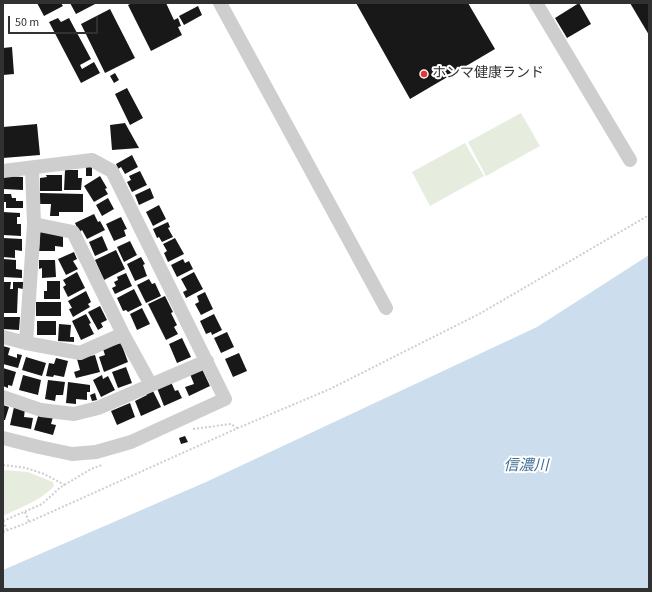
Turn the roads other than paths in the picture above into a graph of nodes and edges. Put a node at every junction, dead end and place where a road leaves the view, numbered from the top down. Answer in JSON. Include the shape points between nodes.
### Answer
{"nodes":[{"id":1,"x":220,"y":3,"type":"edge"},
{"id":2,"x":536,"y":3,"type":"edge"},
{"id":3,"x":630,"y":160,"type":"dead end"},
{"id":4,"x":32,"y":168,"type":"junction"},
{"id":5,"x":3,"y":171,"type":"edge"},
{"id":6,"x":34,"y":224,"type":"junction"},
{"id":7,"x":386,"y":308,"type":"dead end"},
{"id":8,"x":123,"y":334,"type":"junction"},
{"id":9,"x":3,"y":338,"type":"edge"},
{"id":10,"x":26,"y":343,"type":"junction"},
{"id":11,"x":207,"y":361,"type":"junction"},
{"id":12,"x":151,"y":385,"type":"junction"},
{"id":13,"x":3,"y":397,"type":"edge"},
{"id":14,"x":3,"y":438,"type":"edge"}],
"edges":[{"from":1,"to":7,"type":"street"},
{"from":2,"to":3,"type":"street"},
{"from":4,"to":5,"type":"street"},
{"from":4,"to":6,"type":"street"},
{"from":4,"to":11,"type":"street","via":[[92,160],[112,171]]},
{"from":6,"to":8,"type":"street","via":[[73,232]]},
{"from":6,"to":10,"type":"street"},
{"from":8,"to":10,"type":"street","via":[[80,353]]},
{"from":8,"to":12,"type":"street"},
{"from":9,"to":10,"type":"street"},
{"from":11,"to":12,"type":"street"},
{"from":11,"to":14,"type":"street","via":[[225,399],[131,442],[96,452],[72,454]]},
{"from":12,"to":13,"type":"street","via":[[98,408],[74,414],[41,410]]}]}
